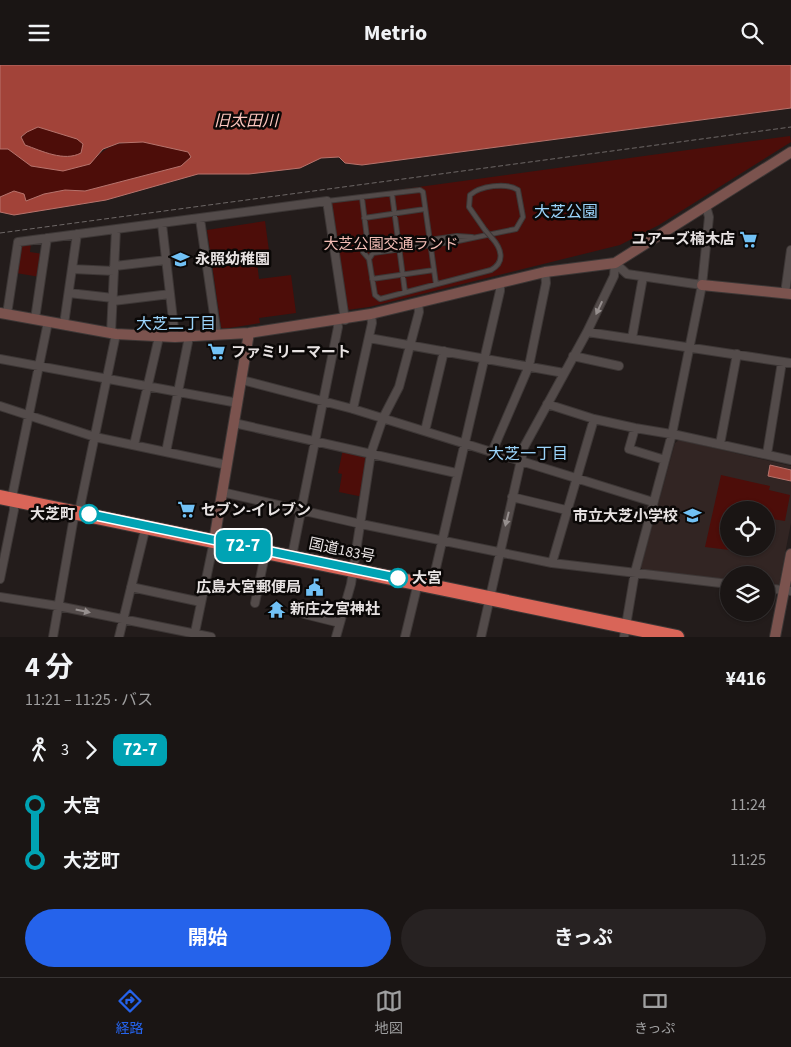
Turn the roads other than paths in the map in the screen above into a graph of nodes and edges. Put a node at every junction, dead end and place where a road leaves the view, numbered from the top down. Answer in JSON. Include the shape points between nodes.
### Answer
{"nodes":[{"id":1,"x":791,"y":152,"type":"edge"},
{"id":2,"x":392,"y":194,"type":"junction"},
{"id":3,"x":362,"y":198,"type":"junction"},
{"id":4,"x":328,"y":201,"type":"junction"},
{"id":5,"x":706,"y":206,"type":"junction"},
{"id":6,"x":425,"y":209,"type":"junction"},
{"id":7,"x":394,"y":213,"type":"junction"},
{"id":8,"x":364,"y":217,"type":"junction"},
{"id":9,"x":200,"y":219,"type":"junction"},
{"id":10,"x":162,"y":224,"type":"junction"},
{"id":11,"x":116,"y":229,"type":"junction"},
{"id":12,"x":77,"y":234,"type":"junction"},
{"id":13,"x":47,"y":238,"type":"junction"},
{"id":14,"x":430,"y":243,"type":"junction"},
{"id":15,"x":368,"y":245,"type":"junction"},
{"id":16,"x":399,"y":247,"type":"junction"},
{"id":17,"x":791,"y":250,"type":"edge"},
{"id":18,"x":369,"y":259,"type":"junction"},
{"id":19,"x":166,"y":260,"type":"junction"},
{"id":20,"x":615,"y":263,"type":"junction"},
{"id":21,"x":114,"y":268,"type":"junction"},
{"id":22,"x":72,"y":269,"type":"junction"},
{"id":23,"x":434,"y":270,"type":"junction"},
{"id":24,"x":545,"y":272,"type":"junction"},
{"id":25,"x":403,"y":275,"type":"junction"},
{"id":26,"x":643,"y":277,"type":"junction"},
{"id":27,"x":372,"y":279,"type":"junction"},
{"id":28,"x":500,"y":283,"type":"junction"},
{"id":29,"x":436,"y":284,"type":"junction"},
{"id":30,"x":702,"y":285,"type":"junction"},
{"id":31,"x":405,"y":292,"type":"junction"},
{"id":32,"x":69,"y":293,"type":"junction"},
{"id":33,"x":788,"y":293,"type":"edge"},
{"id":34,"x":170,"y":294,"type":"junction"},
{"id":35,"x":113,"y":299,"type":"junction"},
{"id":36,"x":418,"y":303,"type":"junction"},
{"id":37,"x":3,"y":313,"type":"edge"},
{"id":38,"x":371,"y":314,"type":"junction"},
{"id":39,"x":35,"y":319,"type":"junction"},
{"id":40,"x":341,"y":320,"type":"junction"},
{"id":41,"x":48,"y":321,"type":"junction"},
{"id":42,"x":64,"y":324,"type":"junction"},
{"id":43,"x":588,"y":332,"type":"junction"},
{"id":44,"x":114,"y":333,"type":"junction"},
{"id":45,"x":250,"y":333,"type":"junction"},
{"id":46,"x":217,"y":335,"type":"junction"},
{"id":47,"x":159,"y":337,"type":"junction"},
{"id":48,"x":175,"y":337,"type":"junction"},
{"id":49,"x":189,"y":337,"type":"junction"},
{"id":50,"x":369,"y":338,"type":"junction"},
{"id":51,"x":632,"y":338,"type":"junction"},
{"id":52,"x":410,"y":345,"type":"junction"},
{"id":53,"x":690,"y":346,"type":"junction"},
{"id":54,"x":444,"y":351,"type":"junction"},
{"id":55,"x":737,"y":354,"type":"junction"},
{"id":56,"x":573,"y":356,"type":"junction"},
{"id":57,"x":484,"y":358,"type":"junction"},
{"id":58,"x":0,"y":359,"type":"edge"},
{"id":59,"x":782,"y":362,"type":"junction"},
{"id":60,"x":791,"y":363,"type":"edge"},
{"id":61,"x":529,"y":366,"type":"junction"},
{"id":62,"x":619,"y":366,"type":"dead end"},
{"id":63,"x":38,"y":368,"type":"junction"},
{"id":64,"x":564,"y":373,"type":"junction"},
{"id":65,"x":106,"y":379,"type":"junction"},
{"id":66,"x":242,"y":380,"type":"junction"},
{"id":67,"x":147,"y":386,"type":"junction"},
{"id":68,"x":176,"y":392,"type":"junction"},
{"id":69,"x":325,"y":401,"type":"junction"},
{"id":70,"x":238,"y":403,"type":"junction"},
{"id":71,"x":547,"y":404,"type":"junction"},
{"id":72,"x":0,"y":406,"type":"edge"},
{"id":73,"x":353,"y":409,"type":"junction"},
{"id":74,"x":28,"y":416,"type":"junction"},
{"id":75,"x":383,"y":418,"type":"junction"},
{"id":76,"x":594,"y":419,"type":"junction"},
{"id":77,"x":234,"y":423,"type":"junction"},
{"id":78,"x":635,"y":428,"type":"junction"},
{"id":79,"x":425,"y":431,"type":"junction"},
{"id":80,"x":672,"y":435,"type":"junction"},
{"id":81,"x":95,"y":437,"type":"junction"},
{"id":82,"x":317,"y":441,"type":"junction"},
{"id":83,"x":464,"y":443,"type":"junction"},
{"id":84,"x":720,"y":444,"type":"junction"},
{"id":85,"x":134,"y":445,"type":"junction"},
{"id":86,"x":166,"y":452,"type":"junction"},
{"id":87,"x":492,"y":452,"type":"junction"},
{"id":88,"x":371,"y":453,"type":"junction"},
{"id":89,"x":767,"y":454,"type":"junction"},
{"id":90,"x":665,"y":460,"type":"junction"},
{"id":91,"x":791,"y":460,"type":"edge"},
{"id":92,"x":520,"y":461,"type":"junction"},
{"id":93,"x":226,"y":465,"type":"junction"},
{"id":94,"x":456,"y":473,"type":"junction"},
{"id":95,"x":578,"y":478,"type":"junction"},
{"id":96,"x":222,"y":492,"type":"junction"},
{"id":97,"x":7,"y":497,"type":"edge"},
{"id":98,"x":512,"y":497,"type":"junction"},
{"id":99,"x":653,"y":503,"type":"junction"},
{"id":100,"x":301,"y":510,"type":"junction"},
{"id":101,"x":566,"y":510,"type":"junction"},
{"id":102,"x":77,"y":512,"type":"junction"},
{"id":103,"x":361,"y":524,"type":"junction"},
{"id":104,"x":146,"y":526,"type":"junction"},
{"id":105,"x":214,"y":541,"type":"junction"},
{"id":106,"x":441,"y":541,"type":"junction"},
{"id":107,"x":266,"y":550,"type":"junction"},
{"id":108,"x":498,"y":553,"type":"junction"},
{"id":109,"x":791,"y":555,"type":"edge"},
{"id":110,"x":292,"y":556,"type":"junction"},
{"id":111,"x":2,"y":557,"type":"edge"},
{"id":112,"x":552,"y":563,"type":"junction"},
{"id":113,"x":353,"y":569,"type":"junction"},
{"id":114,"x":635,"y":572,"type":"junction"},
{"id":115,"x":0,"y":579,"type":"edge"},
{"id":116,"x":418,"y":583,"type":"junction"},
{"id":117,"x":720,"y":583,"type":"edge"},
{"id":118,"x":432,"y":585,"type":"junction"},
{"id":119,"x":131,"y":587,"type":"junction"},
{"id":120,"x":775,"y":589,"type":"edge"},
{"id":121,"x":788,"y":591,"type":"edge"},
{"id":122,"x":0,"y":597,"type":"edge"},
{"id":123,"x":489,"y":598,"type":"junction"},
{"id":124,"x":201,"y":601,"type":"junction"},
{"id":125,"x":255,"y":603,"type":"dead end"},
{"id":126,"x":58,"y":605,"type":"junction"},
{"id":127,"x":304,"y":614,"type":"dead end"},
{"id":128,"x":123,"y":619,"type":"junction"},
{"id":129,"x":340,"y":623,"type":"junction"},
{"id":130,"x":625,"y":632,"type":"edge"},
{"id":131,"x":194,"y":636,"type":"edge"},
{"id":132,"x":53,"y":637,"type":"edge"},
{"id":133,"x":119,"y":637,"type":"edge"},
{"id":134,"x":211,"y":637,"type":"edge"},
{"id":135,"x":336,"y":637,"type":"edge"},
{"id":136,"x":405,"y":637,"type":"edge"},
{"id":137,"x":481,"y":637,"type":"edge"},
{"id":138,"x":677,"y":637,"type":"edge"},
{"id":139,"x":775,"y":637,"type":"edge"}],
"edges":[{"from":1,"to":5,"type":"street"},
{"from":2,"to":3,"type":"lane"},
{"from":2,"to":6,"type":"lane","via":[[420,190]]},
{"from":2,"to":7,"type":"lane"},
{"from":3,"to":4,"type":"lane"},
{"from":3,"to":8,"type":"lane"},
{"from":4,"to":9,"type":"street"},
{"from":4,"to":40,"type":"street"},
{"from":5,"to":20,"type":"street"},
{"from":5,"to":30,"type":"street","via":[[709,217]]},
{"from":6,"to":7,"type":"lane"},
{"from":6,"to":14,"type":"lane"},
{"from":7,"to":8,"type":"lane"},
{"from":7,"to":16,"type":"lane"},
{"from":8,"to":15,"type":"lane"},
{"from":9,"to":10,"type":"street"},
{"from":9,"to":46,"type":"street"},
{"from":10,"to":11,"type":"street"},
{"from":10,"to":19,"type":"street"},
{"from":11,"to":12,"type":"street"},
{"from":11,"to":21,"type":"street"},
{"from":12,"to":13,"type":"street"},
{"from":12,"to":22,"type":"street"},
{"from":13,"to":37,"type":"street","via":[[18,242]]},
{"from":13,"to":39,"type":"street"},
{"from":14,"to":16,"type":"lane"},
{"from":14,"to":23,"type":"lane"},
{"from":14,"to":29,"type":"lane","bridge":true,"via":[[457,236],[472,237],[509,232],[518,227],[523,217],[518,190],[508,185],[481,189],[470,195],[468,207],[485,230],[492,238],[500,250],[496,267]]},
{"from":15,"to":16,"type":"lane","via":[[373,248]]},
{"from":15,"to":18,"type":"lane","via":[[363,252]]},
{"from":16,"to":18,"type":"lane","via":[[373,253]]},
{"from":16,"to":25,"type":"lane"},
{"from":17,"to":33,"type":"street"},
{"from":18,"to":27,"type":"lane"},
{"from":19,"to":21,"type":"street"},
{"from":19,"to":34,"type":"street"},
{"from":20,"to":24,"type":"street"},
{"from":20,"to":26,"type":"street","via":[[627,274]]},
{"from":20,"to":43,"type":"street","one_way":true,"via":[[614,276]]},
{"from":21,"to":22,"type":"street"},
{"from":21,"to":35,"type":"street"},
{"from":22,"to":32,"type":"street"},
{"from":23,"to":25,"type":"lane"},
{"from":23,"to":29,"type":"lane"},
{"from":24,"to":28,"type":"street"},
{"from":24,"to":61,"type":"street","via":[[546,283]]},
{"from":25,"to":27,"type":"lane"},
{"from":25,"to":31,"type":"lane"},
{"from":26,"to":30,"type":"street"},
{"from":26,"to":51,"type":"street"},
{"from":27,"to":31,"type":"lane","via":[[376,298]]},
{"from":28,"to":36,"type":"street"},
{"from":28,"to":57,"type":"street"},
{"from":29,"to":31,"type":"lane"},
{"from":30,"to":33,"type":"street"},
{"from":30,"to":53,"type":"street"},
{"from":32,"to":35,"type":"street"},
{"from":32,"to":42,"type":"street"},
{"from":34,"to":35,"type":"street"},
{"from":34,"to":48,"type":"street"},
{"from":35,"to":44,"type":"street"},
{"from":36,"to":38,"type":"street"},
{"from":36,"to":52,"type":"street"},
{"from":37,"to":39,"type":"street"},
{"from":38,"to":40,"type":"street"},
{"from":38,"to":50,"type":"street"},
{"from":39,"to":41,"type":"street"},
{"from":40,"to":45,"type":"street"},
{"from":40,"to":69,"type":"street"},
{"from":41,"to":42,"type":"street"},
{"from":41,"to":63,"type":"street"},
{"from":42,"to":44,"type":"street"},
{"from":43,"to":51,"type":"street"},
{"from":43,"to":56,"type":"street"},
{"from":44,"to":47,"type":"street"},
{"from":44,"to":65,"type":"street"},
{"from":45,"to":46,"type":"street"},
{"from":45,"to":66,"type":"street"},
{"from":46,"to":49,"type":"street"},
{"from":47,"to":48,"type":"street"},
{"from":47,"to":67,"type":"street"},
{"from":48,"to":49,"type":"street"},
{"from":49,"to":68,"type":"street"},
{"from":50,"to":52,"type":"street"},
{"from":50,"to":73,"type":"street"},
{"from":51,"to":53,"type":"street"},
{"from":52,"to":54,"type":"street"},
{"from":52,"to":75,"type":"street","via":[[399,387]]},
{"from":53,"to":55,"type":"street"},
{"from":53,"to":80,"type":"street"},
{"from":54,"to":57,"type":"street"},
{"from":54,"to":79,"type":"street"},
{"from":55,"to":59,"type":"street"},
{"from":55,"to":84,"type":"street"},
{"from":56,"to":62,"type":"street"},
{"from":56,"to":64,"type":"street"},
{"from":57,"to":61,"type":"street"},
{"from":57,"to":83,"type":"street"},
{"from":58,"to":63,"type":"street"},
{"from":59,"to":60,"type":"street"},
{"from":59,"to":89,"type":"street"},
{"from":61,"to":64,"type":"street"},
{"from":61,"to":87,"type":"street"},
{"from":63,"to":65,"type":"street"},
{"from":63,"to":74,"type":"street"},
{"from":64,"to":71,"type":"street"},
{"from":65,"to":67,"type":"street"},
{"from":65,"to":81,"type":"street"},
{"from":66,"to":69,"type":"street"},
{"from":66,"to":70,"type":"street"},
{"from":67,"to":68,"type":"street"},
{"from":67,"to":85,"type":"street"},
{"from":68,"to":70,"type":"street"},
{"from":68,"to":86,"type":"street"},
{"from":69,"to":73,"type":"street"},
{"from":69,"to":82,"type":"street"},
{"from":70,"to":77,"type":"street"},
{"from":71,"to":76,"type":"street"},
{"from":71,"to":92,"type":"street"},
{"from":72,"to":74,"type":"street"},
{"from":73,"to":75,"type":"street"},
{"from":74,"to":81,"type":"street"},
{"from":74,"to":97,"type":"street","via":[[13,492]]},
{"from":75,"to":79,"type":"street"},
{"from":75,"to":88,"type":"street"},
{"from":76,"to":78,"type":"street"},
{"from":76,"to":95,"type":"street"},
{"from":77,"to":82,"type":"street"},
{"from":77,"to":93,"type":"street"},
{"from":78,"to":80,"type":"street"},
{"from":78,"to":90,"type":"street","via":[[630,449]]},
{"from":79,"to":83,"type":"street"},
{"from":80,"to":84,"type":"street"},
{"from":80,"to":90,"type":"street"},
{"from":81,"to":85,"type":"street"},
{"from":81,"to":102,"type":"street"},
{"from":82,"to":88,"type":"street"},
{"from":82,"to":100,"type":"street"},
{"from":83,"to":87,"type":"street"},
{"from":83,"to":94,"type":"street"},
{"from":84,"to":89,"type":"street"},
{"from":85,"to":86,"type":"street"},
{"from":86,"to":93,"type":"street"},
{"from":87,"to":92,"type":"street"},
{"from":88,"to":94,"type":"street"},
{"from":88,"to":103,"type":"street"},
{"from":89,"to":91,"type":"street"},
{"from":90,"to":99,"type":"street"},
{"from":92,"to":95,"type":"street"},
{"from":92,"to":98,"type":"street"},
{"from":93,"to":96,"type":"street"},
{"from":94,"to":106,"type":"street"},
{"from":95,"to":99,"type":"street"},
{"from":95,"to":101,"type":"street"},
{"from":96,"to":100,"type":"street"},
{"from":96,"to":105,"type":"street"},
{"from":97,"to":102,"type":"highway","name":"国道183号"},
{"from":97,"to":111,"type":"street","via":[[14,510]]},
{"from":98,"to":101,"type":"street"},
{"from":98,"to":108,"type":"street","one_way":true},
{"from":99,"to":114,"type":"street"},
{"from":100,"to":103,"type":"street"},
{"from":100,"to":110,"type":"street"},
{"from":101,"to":112,"type":"street"},
{"from":102,"to":104,"type":"highway","name":"国道183号"},
{"from":102,"to":126,"type":"street"},
{"from":103,"to":106,"type":"street"},
{"from":103,"to":113,"type":"street"},
{"from":104,"to":105,"type":"highway","name":"国道183号"},
{"from":104,"to":119,"type":"street"},
{"from":105,"to":107,"type":"highway","name":"国道183号"},
{"from":105,"to":124,"type":"street"},
{"from":106,"to":108,"type":"street"},
{"from":106,"to":118,"type":"street"},
{"from":107,"to":110,"type":"highway","name":"国道183号"},
{"from":107,"to":125,"type":"street"},
{"from":108,"to":112,"type":"street"},
{"from":108,"to":123,"type":"street"},
{"from":109,"to":121,"type":"street"},
{"from":110,"to":113,"type":"highway","name":"国道183号"},
{"from":111,"to":115,"type":"street"},
{"from":112,"to":114,"type":"street"},
{"from":113,"to":116,"type":"highway","name":"国道183号"},
{"from":113,"to":129,"type":"street"},
{"from":114,"to":117,"type":"street"},
{"from":114,"to":130,"type":"street"},
{"from":116,"to":118,"type":"highway","name":"国道183号"},
{"from":116,"to":136,"type":"street"},
{"from":118,"to":123,"type":"highway","name":"国道183号"},
{"from":119,"to":124,"type":"street"},
{"from":119,"to":128,"type":"street"},
{"from":120,"to":121,"type":"street"},
{"from":121,"to":139,"type":"street"},
{"from":122,"to":126,"type":"street"},
{"from":123,"to":130,"type":"highway","name":"国道183号"},
{"from":123,"to":137,"type":"street"},
{"from":124,"to":131,"type":"street"},
{"from":126,"to":128,"type":"street","one_way":true},
{"from":126,"to":132,"type":"street"},
{"from":127,"to":129,"type":"street"},
{"from":128,"to":131,"type":"street"},
{"from":128,"to":133,"type":"street"},
{"from":129,"to":135,"type":"street"},
{"from":130,"to":138,"type":"highway","name":"国道183号"},
{"from":131,"to":134,"type":"street"}]}
